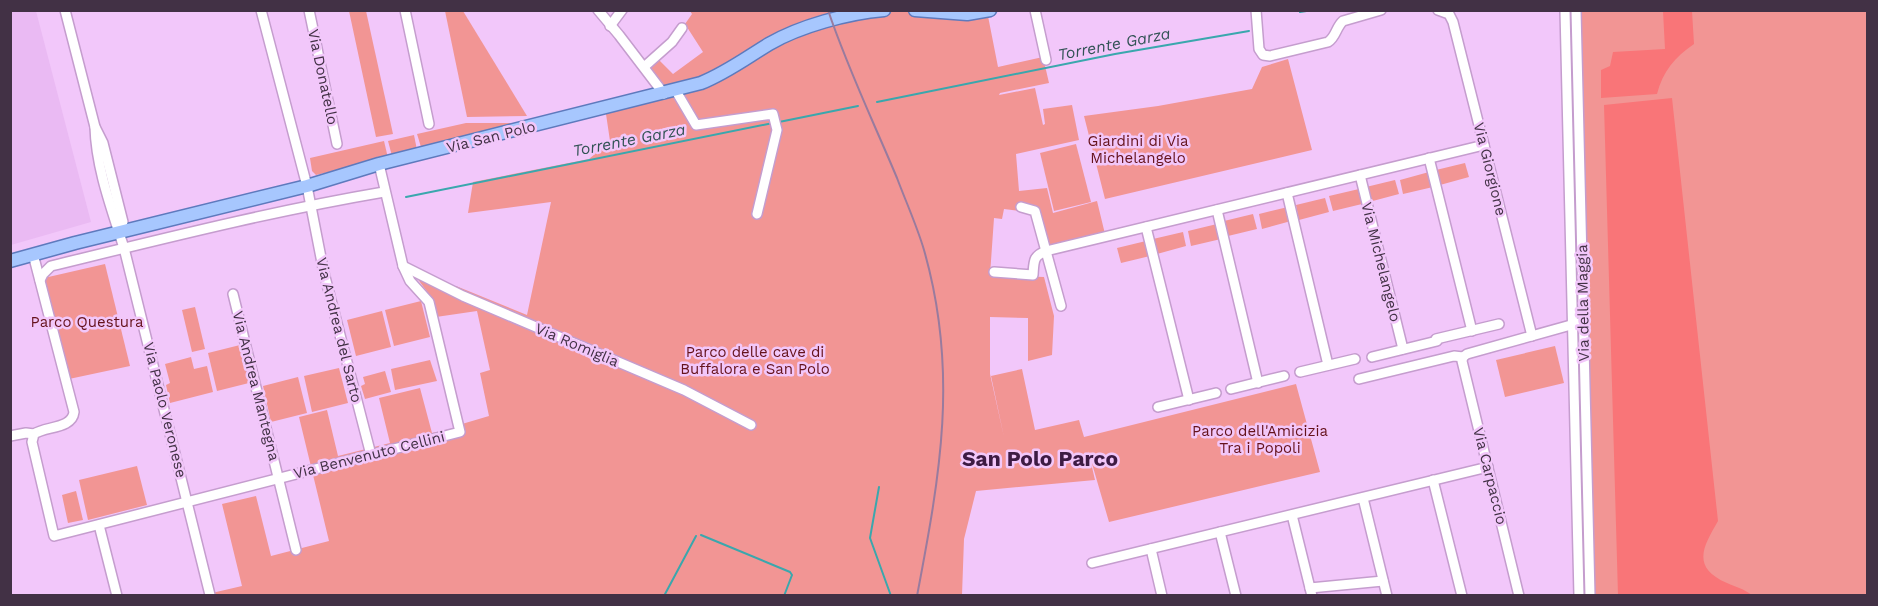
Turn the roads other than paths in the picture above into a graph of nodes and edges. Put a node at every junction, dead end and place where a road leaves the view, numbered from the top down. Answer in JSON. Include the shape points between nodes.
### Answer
{"nodes":[{"id":1,"x":65,"y":10,"type":"edge"},
{"id":2,"x":261,"y":10,"type":"edge"},
{"id":3,"x":309,"y":10,"type":"edge"},
{"id":4,"x":405,"y":10,"type":"edge"},
{"id":5,"x":598,"y":10,"type":"edge"},
{"id":6,"x":621,"y":10,"type":"edge"},
{"id":7,"x":884,"y":10,"type":"edge"},
{"id":8,"x":915,"y":10,"type":"edge"},
{"id":9,"x":990,"y":10,"type":"edge"},
{"id":10,"x":1035,"y":10,"type":"edge"},
{"id":11,"x":1256,"y":10,"type":"edge"},
{"id":12,"x":1381,"y":10,"type":"edge"},
{"id":13,"x":1438,"y":10,"type":"edge"},
{"id":14,"x":1565,"y":10,"type":"edge"},
{"id":15,"x":1576,"y":10,"type":"edge"},
{"id":16,"x":610,"y":26,"type":"junction"},
{"id":17,"x":682,"y":28,"type":"dead end"},
{"id":18,"x":1046,"y":60,"type":"dead end"},
{"id":19,"x":644,"y":67,"type":"junction"},
{"id":20,"x":670,"y":92,"type":"junction"},
{"id":21,"x":429,"y":124,"type":"dead end"},
{"id":22,"x":96,"y":128,"type":"junction"},
{"id":23,"x":337,"y":144,"type":"dead end"},
{"id":24,"x":1484,"y":145,"type":"junction"},
{"id":25,"x":1429,"y":158,"type":"junction"},
{"id":26,"x":379,"y":164,"type":"junction"},
{"id":27,"x":1360,"y":175,"type":"junction"},
{"id":28,"x":307,"y":186,"type":"junction"},
{"id":29,"x":384,"y":192,"type":"junction"},
{"id":30,"x":1287,"y":193,"type":"junction"},
{"id":31,"x":309,"y":206,"type":"junction"},
{"id":32,"x":1021,"y":207,"type":"dead end"},
{"id":33,"x":1217,"y":210,"type":"junction"},
{"id":34,"x":757,"y":214,"type":"dead end"},
{"id":35,"x":1146,"y":227,"type":"junction"},
{"id":36,"x":114,"y":234,"type":"junction"},
{"id":37,"x":124,"y":248,"type":"junction"},
{"id":38,"x":1046,"y":251,"type":"junction"},
{"id":39,"x":33,"y":254,"type":"junction"},
{"id":40,"x":10,"y":261,"type":"edge"},
{"id":41,"x":403,"y":266,"type":"junction"},
{"id":42,"x":994,"y":272,"type":"dead end"},
{"id":43,"x":40,"y":280,"type":"junction"},
{"id":44,"x":233,"y":294,"type":"dead end"},
{"id":45,"x":1061,"y":306,"type":"dead end"},
{"id":46,"x":1583,"y":321,"type":"junction"},
{"id":47,"x":1499,"y":324,"type":"dead end"},
{"id":48,"x":1573,"y":324,"type":"junction"},
{"id":49,"x":1472,"y":331,"type":"junction"},
{"id":50,"x":1532,"y":336,"type":"junction"},
{"id":51,"x":1403,"y":349,"type":"junction"},
{"id":52,"x":1372,"y":357,"type":"dead end"},
{"id":53,"x":1463,"y":357,"type":"junction"},
{"id":54,"x":1355,"y":359,"type":"dead end"},
{"id":55,"x":1328,"y":366,"type":"junction"},
{"id":56,"x":1300,"y":372,"type":"dead end"},
{"id":57,"x":1284,"y":376,"type":"dead end"},
{"id":58,"x":1359,"y":379,"type":"dead end"},
{"id":59,"x":1258,"y":382,"type":"junction"},
{"id":60,"x":1231,"y":389,"type":"dead end"},
{"id":61,"x":1216,"y":393,"type":"dead end"},
{"id":62,"x":1189,"y":400,"type":"junction"},
{"id":63,"x":1158,"y":407,"type":"dead end"},
{"id":64,"x":751,"y":425,"type":"dead end"},
{"id":65,"x":34,"y":434,"type":"junction"},
{"id":66,"x":10,"y":436,"type":"edge"},
{"id":67,"x":370,"y":455,"type":"junction"},
{"id":68,"x":1488,"y":467,"type":"junction"},
{"id":69,"x":279,"y":478,"type":"junction"},
{"id":70,"x":1433,"y":480,"type":"junction"},
{"id":71,"x":1363,"y":498,"type":"junction"},
{"id":72,"x":188,"y":502,"type":"junction"},
{"id":73,"x":1292,"y":515,"type":"junction"},
{"id":74,"x":99,"y":525,"type":"junction"},
{"id":75,"x":1220,"y":532,"type":"junction"},
{"id":76,"x":1151,"y":549,"type":"junction"},
{"id":77,"x":297,"y":550,"type":"dead end"},
{"id":78,"x":1092,"y":563,"type":"dead end"},
{"id":79,"x":1383,"y":581,"type":"junction"},
{"id":80,"x":1311,"y":592,"type":"edge"},
{"id":81,"x":210,"y":595,"type":"edge"},
{"id":82,"x":117,"y":596,"type":"edge"},
{"id":83,"x":1162,"y":596,"type":"edge"},
{"id":84,"x":1236,"y":596,"type":"edge"},
{"id":85,"x":1387,"y":596,"type":"edge"},
{"id":86,"x":1462,"y":596,"type":"edge"},
{"id":87,"x":1519,"y":596,"type":"edge"},
{"id":88,"x":1579,"y":596,"type":"edge"},
{"id":89,"x":1590,"y":596,"type":"edge"}],
"edges":[{"from":1,"to":22,"type":"street"},
{"from":2,"to":28,"type":"street"},
{"from":3,"to":23,"type":"street","name":"Via Donatello"},
{"from":4,"to":21,"type":"street"},
{"from":5,"to":16,"type":"street"},
{"from":6,"to":16,"type":"street"},
{"from":7,"to":20,"type":"main road","name":"Via San Polo","via":[[789,34],[719,76]]},
{"from":8,"to":9,"type":"main road","via":[[967,14]]},
{"from":10,"to":18,"type":"street"},
{"from":11,"to":12,"type":"street","via":[[1259,49],[1270,56],[1328,42],[1342,21]]},
{"from":13,"to":24,"type":"street","name":"Via Giorgione","via":[[1449,14],[1453,22]]},
{"from":14,"to":48,"type":"street","name":"Via della Maggia"},
{"from":15,"to":46,"type":"street","name":"Via della Maggia"},
{"from":16,"to":19,"type":"street"},
{"from":17,"to":19,"type":"street"},
{"from":19,"to":20,"type":"street"},
{"from":20,"to":26,"type":"main road","name":"Via San Polo"},
{"from":20,"to":34,"type":"street","via":[[696,125],[773,114],[777,130]]},
{"from":22,"to":36,"type":"street","via":[[96,146]]},
{"from":22,"to":36,"type":"street","via":[[123,222]]},
{"from":24,"to":25,"type":"street"},
{"from":24,"to":50,"type":"street","name":"Via Giorgione"},
{"from":25,"to":27,"type":"street"},
{"from":25,"to":49,"type":"street"},
{"from":26,"to":28,"type":"main road","name":"Via San Polo"},
{"from":26,"to":29,"type":"street"},
{"from":27,"to":30,"type":"street"},
{"from":27,"to":51,"type":"street","name":"Via Michelangelo"},
{"from":28,"to":31,"type":"street"},
{"from":28,"to":36,"type":"main road","name":"Via San Polo"},
{"from":29,"to":31,"type":"street"},
{"from":29,"to":41,"type":"street"},
{"from":30,"to":33,"type":"street"},
{"from":30,"to":55,"type":"street"},
{"from":31,"to":37,"type":"street"},
{"from":31,"to":67,"type":"street","name":"Via Andrea del Sarto"},
{"from":32,"to":38,"type":"street","via":[[1035,211]]},
{"from":33,"to":35,"type":"street"},
{"from":33,"to":59,"type":"street"},
{"from":35,"to":38,"type":"street"},
{"from":35,"to":62,"type":"street"},
{"from":36,"to":37,"type":"street"},
{"from":36,"to":39,"type":"main road","name":"Via San Polo"},
{"from":37,"to":43,"type":"street","via":[[51,266]]},
{"from":37,"to":72,"type":"street","name":"Via Paolo Veronese"},
{"from":38,"to":42,"type":"street","via":[[1034,258],[1033,275]]},
{"from":38,"to":45,"type":"street"},
{"from":39,"to":40,"type":"main road","name":"Via San Polo"},
{"from":39,"to":43,"type":"street"},
{"from":41,"to":64,"type":"street","name":"Via Romiglia","via":[[463,297],[684,390]]},
{"from":41,"to":67,"type":"street","name":"Via Benvenuto Cellini","via":[[410,281],[429,302],[460,432]]},
{"from":43,"to":65,"type":"street","via":[[74,412],[70,423]]},
{"from":44,"to":69,"type":"street","name":"Via Andrea Mantegna"},
{"from":46,"to":48,"type":"street"},
{"from":46,"to":89,"type":"street","name":"Via della Maggia"},
{"from":47,"to":49,"type":"street"},
{"from":48,"to":50,"type":"street"},
{"from":48,"to":88,"type":"street","name":"Via della Maggia"},
{"from":49,"to":51,"type":"street"},
{"from":50,"to":53,"type":"street"},
{"from":51,"to":52,"type":"street"},
{"from":53,"to":58,"type":"street"},
{"from":53,"to":68,"type":"street","name":"Via Carpaccio"},
{"from":54,"to":55,"type":"street"},
{"from":55,"to":56,"type":"street"},
{"from":57,"to":59,"type":"street"},
{"from":59,"to":60,"type":"street"},
{"from":61,"to":62,"type":"street"},
{"from":62,"to":63,"type":"street"},
{"from":65,"to":66,"type":"street"},
{"from":65,"to":74,"type":"street","name":"Via Benvenuto Cellini","via":[[32,442],[54,536]]},
{"from":67,"to":69,"type":"street","name":"Via Benvenuto Cellini"},
{"from":68,"to":70,"type":"street"},
{"from":68,"to":87,"type":"street","name":"Via Carpaccio"},
{"from":69,"to":72,"type":"street","name":"Via Benvenuto Cellini"},
{"from":69,"to":77,"type":"street","name":"Via Benvenuto Cellini"},
{"from":70,"to":71,"type":"street"},
{"from":70,"to":86,"type":"street"},
{"from":71,"to":73,"type":"street"},
{"from":71,"to":79,"type":"street"},
{"from":72,"to":74,"type":"street","name":"Via Benvenuto Cellini"},
{"from":72,"to":81,"type":"street"},
{"from":73,"to":75,"type":"street"},
{"from":73,"to":80,"type":"street"},
{"from":74,"to":82,"type":"street"},
{"from":75,"to":76,"type":"street"},
{"from":75,"to":84,"type":"street"},
{"from":76,"to":78,"type":"street"},
{"from":76,"to":83,"type":"street"},
{"from":79,"to":80,"type":"street"},
{"from":79,"to":85,"type":"street"}]}
